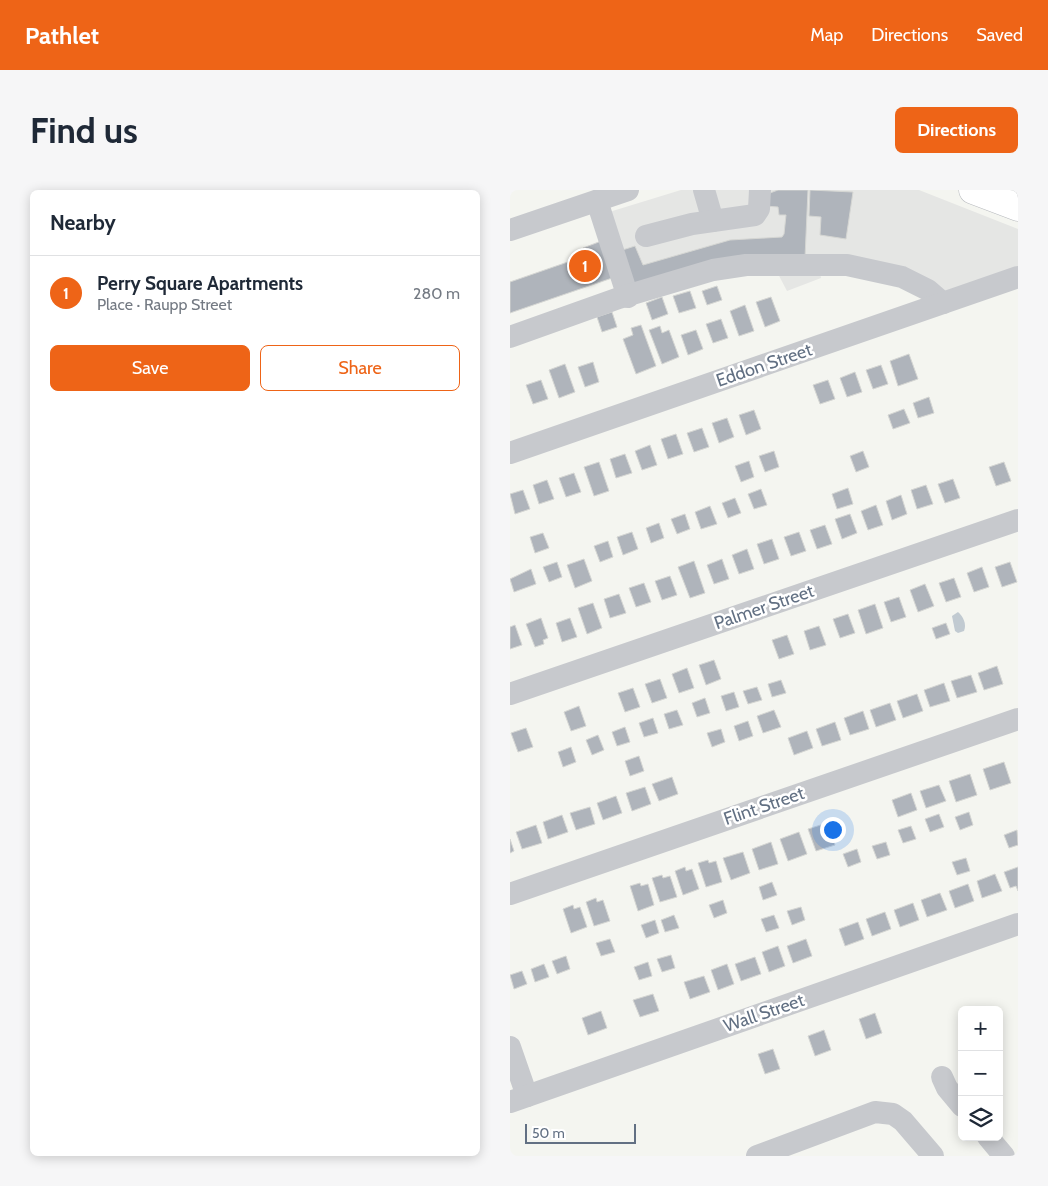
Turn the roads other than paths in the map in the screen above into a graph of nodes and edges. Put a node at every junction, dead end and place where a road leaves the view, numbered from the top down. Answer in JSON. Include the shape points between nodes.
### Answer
{"nodes":[{"id":1,"x":628,"y":190,"type":"edge"},
{"id":2,"x":704,"y":190,"type":"edge"},
{"id":3,"x":760,"y":190,"type":"edge"},
{"id":4,"x":973,"y":190,"type":"edge"},
{"id":5,"x":597,"y":201,"type":"junction"},
{"id":6,"x":1016,"y":202,"type":"edge"},
{"id":7,"x":713,"y":221,"type":"junction"},
{"id":8,"x":510,"y":230,"type":"edge"},
{"id":9,"x":646,"y":236,"type":"dead end"},
{"id":10,"x":1018,"y":277,"type":"edge"},
{"id":11,"x":628,"y":297,"type":"junction"},
{"id":12,"x":943,"y":303,"type":"junction"},
{"id":13,"x":510,"y":337,"type":"edge"},
{"id":14,"x":510,"y":453,"type":"edge"},
{"id":15,"x":1018,"y":520,"type":"edge"},
{"id":16,"x":510,"y":694,"type":"edge"},
{"id":17,"x":1018,"y":719,"type":"edge"},
{"id":18,"x":510,"y":894,"type":"edge"},
{"id":19,"x":1018,"y":924,"type":"edge"},
{"id":20,"x":510,"y":1047,"type":"edge"},
{"id":21,"x":942,"y":1077,"type":"dead end"},
{"id":22,"x":518,"y":1099,"type":"edge"},
{"id":23,"x":958,"y":1101,"type":"edge"},
{"id":24,"x":991,"y":1141,"type":"edge"},
{"id":25,"x":806,"y":1148,"type":"edge"},
{"id":26,"x":757,"y":1156,"type":"edge"},
{"id":27,"x":933,"y":1156,"type":"edge"},
{"id":28,"x":1004,"y":1156,"type":"edge"}],
"edges":[{"from":1,"to":5,"type":"street"},
{"from":2,"to":7,"type":"street"},
{"from":3,"to":7,"type":"street","via":[[759,209],[755,215]]},
{"from":4,"to":6,"type":"main road"},
{"from":5,"to":8,"type":"street"},
{"from":5,"to":11,"type":"street"},
{"from":7,"to":9,"type":"street"},
{"from":10,"to":12,"type":"street","name":"Eddon Street"},
{"from":11,"to":12,"type":"street","via":[[713,270],[746,265],[810,264],[847,265],[902,277],[928,290]]},
{"from":11,"to":13,"type":"street"},
{"from":12,"to":14,"type":"street","name":"Eddon Street"},
{"from":15,"to":16,"type":"street","name":"Palmer Street"},
{"from":17,"to":18,"type":"street","name":"Flint Street"},
{"from":19,"to":22,"type":"street","name":"Wall Street"},
{"from":20,"to":22,"type":"street"},
{"from":21,"to":23,"type":"street"},
{"from":24,"to":28,"type":"street"},
{"from":25,"to":26,"type":"street"},
{"from":25,"to":27,"type":"street","via":[[875,1112],[893,1114],[903,1121]]}]}
